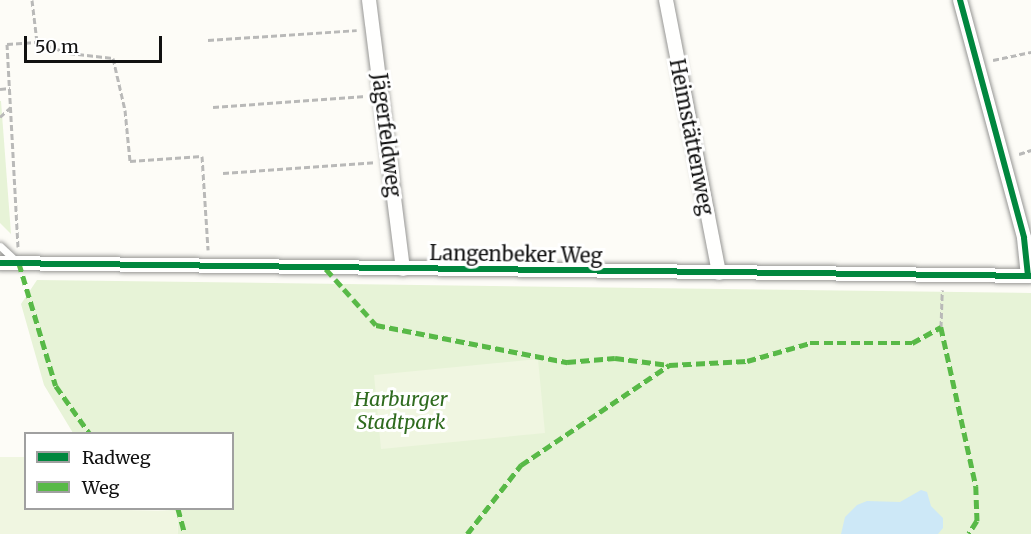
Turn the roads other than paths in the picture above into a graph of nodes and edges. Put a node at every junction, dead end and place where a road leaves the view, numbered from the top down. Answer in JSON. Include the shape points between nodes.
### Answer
{"nodes":[{"id":1,"x":369,"y":0,"type":"edge"},
{"id":2,"x":666,"y":0,"type":"edge"},
{"id":3,"x":960,"y":0,"type":"edge"},
{"id":4,"x":0,"y":246,"type":"edge"},
{"id":5,"x":0,"y":263,"type":"edge"},
{"id":6,"x":18,"y":263,"type":"junction"},
{"id":7,"x":403,"y":269,"type":"junction"},
{"id":8,"x":719,"y":273,"type":"junction"},
{"id":9,"x":1030,"y":276,"type":"edge"}],
"edges":[{"from":1,"to":7,"type":"street","name":"Jägerfeldweg"},
{"from":2,"to":8,"type":"street","name":"Heimstättenweg"},
{"from":3,"to":9,"type":"street","via":[[1024,238]]},
{"from":4,"to":6,"type":"lane"},
{"from":5,"to":6,"type":"street","name":"Langenbeker Weg"},
{"from":6,"to":7,"type":"street","name":"Langenbeker Weg"},
{"from":7,"to":8,"type":"street","name":"Langenbeker Weg"},
{"from":8,"to":9,"type":"street","name":"Langenbeker Weg"}]}
